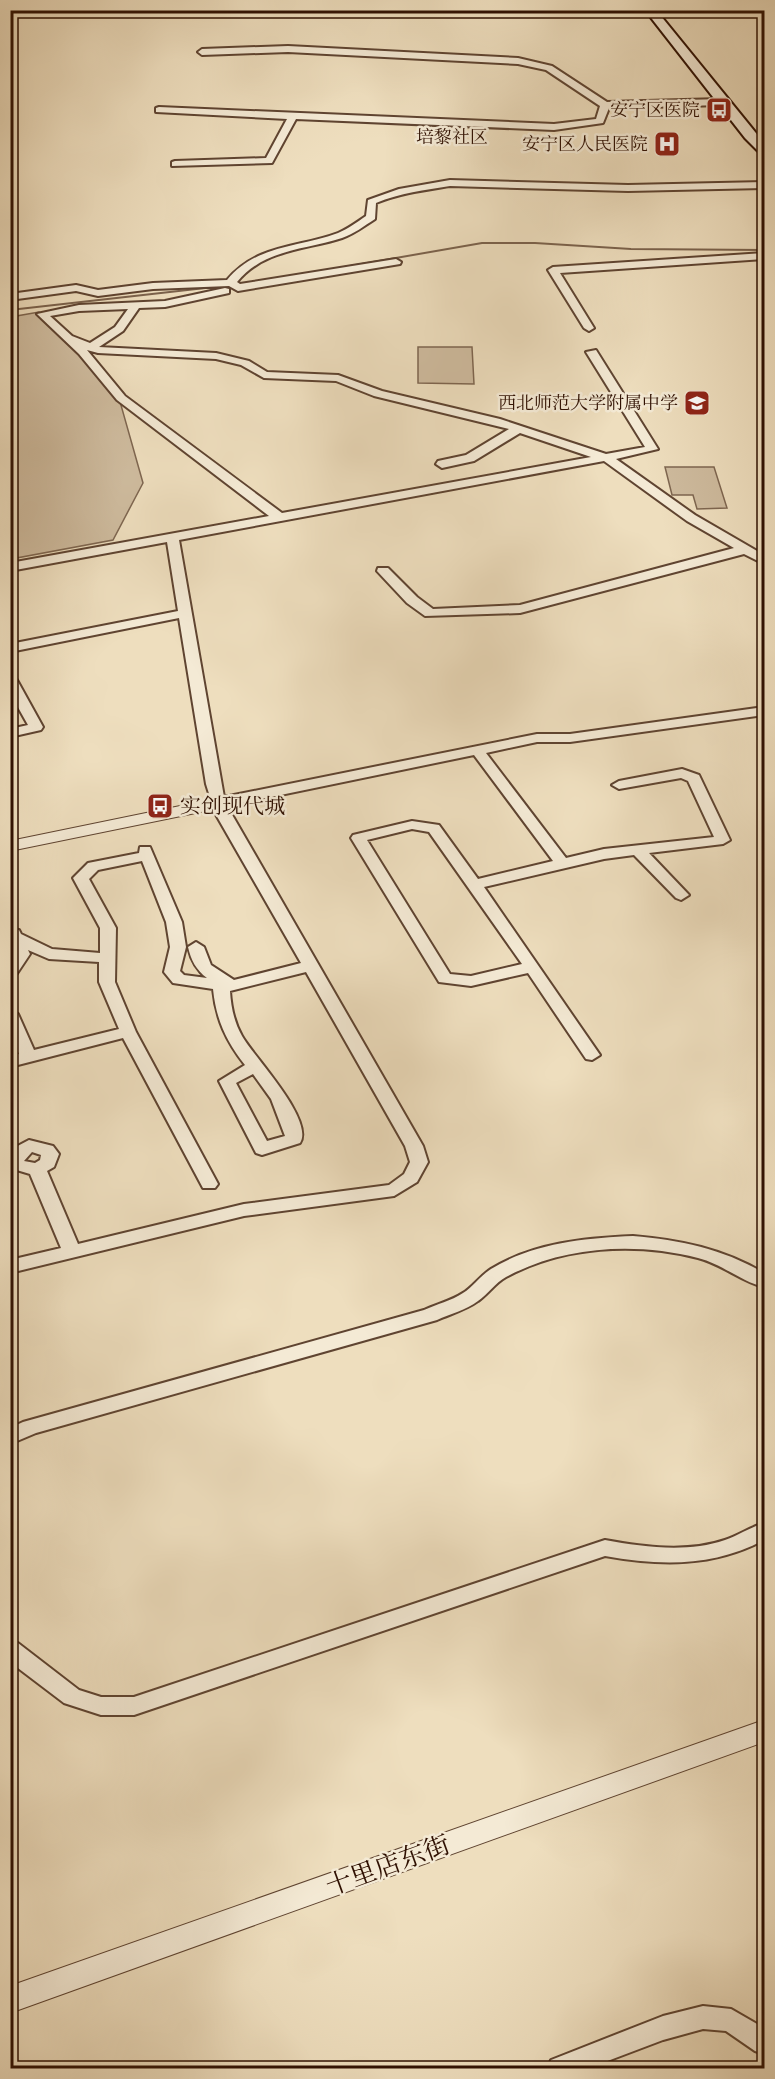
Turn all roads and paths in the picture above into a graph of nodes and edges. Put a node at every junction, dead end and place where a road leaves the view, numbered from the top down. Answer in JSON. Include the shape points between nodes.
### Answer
{"nodes":[{"id":1,"x":650,"y":10,"type":"edge"},
{"id":2,"x":202,"y":52,"type":"dead end"},
{"id":3,"x":722,"y":102,"type":"junction"},
{"id":4,"x":605,"y":105,"type":"junction"},
{"id":5,"x":159,"y":110,"type":"dead end"},
{"id":6,"x":292,"y":118,"type":"junction"},
{"id":7,"x":765,"y":149,"type":"edge"},
{"id":8,"x":175,"y":164,"type":"dead end"},
{"id":9,"x":765,"y":184,"type":"edge"},
{"id":10,"x":765,"y":256,"type":"edge"},
{"id":11,"x":396,"y":262,"type":"dead end"},
{"id":12,"x":234,"y":285,"type":"junction"},
{"id":13,"x":10,"y":297,"type":"edge"},
{"id":14,"x":135,"y":306,"type":"junction"},
{"id":15,"x":589,"y":328,"type":"dead end"},
{"id":16,"x":68,"y":339,"type":"junction"},
{"id":17,"x":91,"y":347,"type":"junction"},
{"id":18,"x":592,"y":352,"type":"dead end"},
{"id":19,"x":518,"y":429,"type":"junction"},
{"id":20,"x":607,"y":458,"type":"junction"},
{"id":21,"x":442,"y":464,"type":"dead end"},
{"id":22,"x":279,"y":517,"type":"junction"},
{"id":23,"x":172,"y":536,"type":"junction"},
{"id":24,"x":746,"y":549,"type":"junction"},
{"id":25,"x":765,"y":560,"type":"edge"},
{"id":26,"x":10,"y":567,"type":"edge"},
{"id":27,"x":383,"y":571,"type":"dead end"},
{"id":28,"x":185,"y":613,"type":"junction"},
{"id":29,"x":10,"y":648,"type":"edge"},
{"id":30,"x":10,"y":681,"type":"edge"},
{"id":31,"x":765,"y":711,"type":"edge"},
{"id":32,"x":10,"y":733,"type":"edge"},
{"id":33,"x":477,"y":750,"type":"junction"},
{"id":34,"x":619,"y":784,"type":"dead end"},
{"id":35,"x":219,"y":803,"type":"junction"},
{"id":36,"x":10,"y":846,"type":"edge"},
{"id":37,"x":638,"y":850,"type":"junction"},
{"id":38,"x":563,"y":864,"type":"junction"},
{"id":39,"x":475,"y":884,"type":"junction"},
{"id":40,"x":681,"y":895,"type":"dead end"},
{"id":41,"x":13,"y":932,"type":"edge"},
{"id":42,"x":196,"y":947,"type":"dead end"},
{"id":43,"x":107,"y":958,"type":"junction"},
{"id":44,"x":309,"y":966,"type":"junction"},
{"id":45,"x":532,"y":967,"type":"junction"},
{"id":46,"x":10,"y":971,"type":"edge"},
{"id":47,"x":239,"y":983,"type":"junction"},
{"id":48,"x":221,"y":984,"type":"junction"},
{"id":49,"x":10,"y":1014,"type":"edge"},
{"id":50,"x":128,"y":1032,"type":"junction"},
{"id":51,"x":592,"y":1055,"type":"dead end"},
{"id":52,"x":29,"y":1057,"type":"junction"},
{"id":53,"x":10,"y":1062,"type":"edge"},
{"id":54,"x":254,"y":1067,"type":"junction"},
{"id":55,"x":14,"y":1151,"type":"edge"},
{"id":56,"x":209,"y":1184,"type":"dead end"},
{"id":57,"x":72,"y":1252,"type":"junction"},
{"id":58,"x":10,"y":1267,"type":"edge"},
{"id":59,"x":765,"y":1281,"type":"edge"},
{"id":60,"x":10,"y":1437,"type":"edge"},
{"id":61,"x":765,"y":1531,"type":"edge"},
{"id":62,"x":10,"y":1649,"type":"edge"},
{"id":63,"x":765,"y":1731,"type":"edge"},
{"id":64,"x":10,"y":2000,"type":"edge"},
{"id":65,"x":765,"y":2043,"type":"edge"},
{"id":66,"x":560,"y":2068,"type":"edge"}],
"edges":[{"from":1,"to":3,"type":"main road"},
{"from":2,"to":4,"type":"street","via":[[288,49],[536,63]]},
{"from":3,"to":4,"type":"street"},
{"from":3,"to":7,"type":"main road"},
{"from":4,"to":6,"type":"street","via":[[600,121],[554,127]]},
{"from":5,"to":6,"type":"street"},
{"from":6,"to":8,"type":"street","via":[[269,160]]},
{"from":9,"to":12,"type":"street","via":[[628,188],[450,183],[423,187],[384,195],[371,202],[371,217],[342,236],[279,250],[239,269]]},
{"from":10,"to":15,"type":"street","via":[[553,270]]},
{"from":11,"to":12,"type":"street"},
{"from":12,"to":13,"type":"street","via":[[153,286],[98,293],[76,288]]},
{"from":12,"to":14,"type":"street","via":[[165,304]]},
{"from":14,"to":16,"type":"street","via":[[42,314]]},
{"from":14,"to":17,"type":"street","via":[[119,329]]},
{"from":16,"to":17,"type":"street"},
{"from":16,"to":22,"type":"street","via":[[121,398]]},
{"from":17,"to":19,"type":"street","via":[[216,356],[245,363],[264,375],[338,378],[378,394]]},
{"from":18,"to":20,"type":"street","via":[[652,449]]},
{"from":19,"to":20,"type":"street"},
{"from":19,"to":21,"type":"street","via":[[470,458]]},
{"from":20,"to":22,"type":"street"},
{"from":20,"to":24,"type":"street","via":[[692,518]]},
{"from":22,"to":23,"type":"street"},
{"from":23,"to":26,"type":"street"},
{"from":23,"to":28,"type":"street"},
{"from":24,"to":25,"type":"street"},
{"from":24,"to":27,"type":"street","via":[[520,609],[430,613]]},
{"from":28,"to":29,"type":"street"},
{"from":28,"to":35,"type":"street"},
{"from":30,"to":32,"type":"street","via":[[36,727]]},
{"from":31,"to":33,"type":"street","via":[[570,738],[537,738]]},
{"from":33,"to":35,"type":"street"},
{"from":33,"to":38,"type":"street"},
{"from":34,"to":37,"type":"street","via":[[682,773],[694,778],[723,840]]},
{"from":35,"to":36,"type":"street"},
{"from":35,"to":44,"type":"street"},
{"from":37,"to":38,"type":"street"},
{"from":37,"to":40,"type":"street"},
{"from":38,"to":39,"type":"street"},
{"from":39,"to":45,"type":"street"},
{"from":39,"to":45,"type":"street","via":[[434,828],[412,825],[358,838],[445,978],[471,981]]},
{"from":41,"to":43,"type":"street","via":[[49,954]]},
{"from":41,"to":46,"type":"street","via":[[22,954]]},
{"from":42,"to":47,"type":"street","via":[[198,960],[212,976]]},
{"from":43,"to":48,"type":"street","via":[[108,928],[81,878],[93,866],[146,853],[174,922],[178,947],[172,972],[179,979]]},
{"from":43,"to":50,"type":"street","via":[[107,982]]},
{"from":44,"to":47,"type":"street"},
{"from":44,"to":57,"type":"street","via":[[414,1146],[419,1162],[411,1178],[394,1190],[244,1210]]},
{"from":45,"to":51,"type":"street"},
{"from":47,"to":48,"type":"street"},
{"from":48,"to":54,"type":"street","via":[[221,1011],[239,1048]]},
{"from":49,"to":52,"type":"street"},
{"from":50,"to":52,"type":"street"},
{"from":50,"to":56,"type":"street"},
{"from":52,"to":53,"type":"street"},
{"from":54,"to":54,"type":"street","via":[[279,1098],[294,1132],[294,1139],[262,1149],[227,1081]]},
{"from":55,"to":57,"type":"street","via":[[29,1146],[48,1150],[48,1163],[37,1169]]},
{"from":57,"to":58,"type":"street"},
{"from":59,"to":60,"type":"street","via":[[751,1271],[688,1248],[621,1240],[555,1249],[498,1274],[469,1298],[430,1315],[30,1427]]},
{"from":61,"to":62,"type":"street","via":[[746,1542],[702,1555],[653,1557],[605,1548],[134,1706],[101,1706],[72,1696]]},
{"from":63,"to":64,"type":"street","name":"十里店东街"},
{"from":65,"to":66,"type":"street","via":[[741,2024],[715,2016],[690,2019]]}]}
